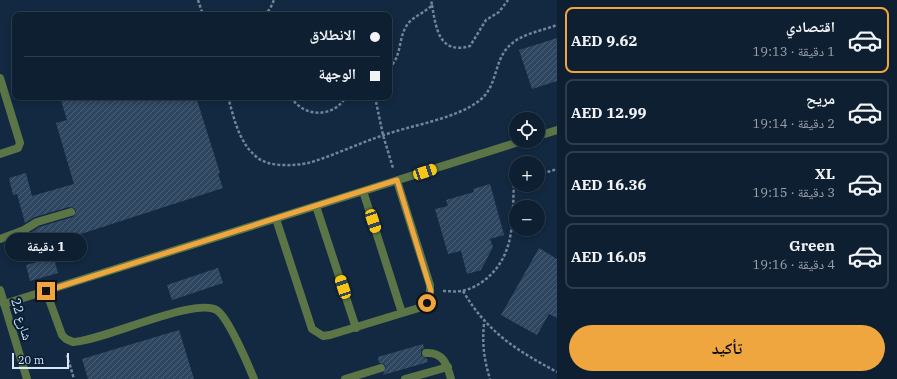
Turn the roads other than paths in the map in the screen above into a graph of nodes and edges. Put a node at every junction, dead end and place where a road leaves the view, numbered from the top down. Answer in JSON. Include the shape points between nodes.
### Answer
{"nodes":[{"id":1,"x":0,"y":78,"type":"edge"},
{"id":2,"x":557,"y":130,"type":"edge"},
{"id":3,"x":545,"y":134,"type":"edge"},
{"id":4,"x":509,"y":145,"type":"edge"},
{"id":5,"x":0,"y":154,"type":"edge"},
{"id":6,"x":397,"y":180,"type":"junction"},
{"id":7,"x":363,"y":191,"type":"junction"},
{"id":8,"x":316,"y":206,"type":"junction"},
{"id":9,"x":71,"y":212,"type":"dead end"},
{"id":10,"x":276,"y":218,"type":"junction"},
{"id":11,"x":0,"y":239,"type":"edge"},
{"id":12,"x":0,"y":290,"type":"edge"},
{"id":13,"x":46,"y":291,"type":"junction"},
{"id":14,"x":4,"y":304,"type":"junction"},
{"id":15,"x":402,"y":313,"type":"junction"},
{"id":16,"x":356,"y":328,"type":"junction"},
{"id":17,"x":426,"y":354,"type":"dead end"},
{"id":18,"x":448,"y":367,"type":"junction"},
{"id":19,"x":381,"y":368,"type":"dead end"},
{"id":20,"x":27,"y":379,"type":"edge"},
{"id":21,"x":254,"y":379,"type":"edge"},
{"id":22,"x":345,"y":379,"type":"edge"},
{"id":23,"x":405,"y":379,"type":"edge"},
{"id":24,"x":450,"y":379,"type":"edge"}],
"edges":[{"from":1,"to":5,"type":"street","via":[[20,143],[18,148]]},
{"from":2,"to":3,"type":"street"},
{"from":4,"to":6,"type":"street"},
{"from":6,"to":7,"type":"street"},
{"from":6,"to":15,"type":"street","via":[[431,291],[427,303],[422,307]]},
{"from":7,"to":8,"type":"street"},
{"from":7,"to":15,"type":"street"},
{"from":8,"to":10,"type":"street"},
{"from":8,"to":16,"type":"street"},
{"from":9,"to":11,"type":"street","via":[[37,222]]},
{"from":10,"to":13,"type":"street"},
{"from":10,"to":16,"type":"street","via":[[312,329],[323,336]]},
{"from":12,"to":14,"type":"street","name":"شارع 22"},
{"from":13,"to":14,"type":"street"},
{"from":13,"to":21,"type":"street","via":[[62,335],[66,340],[79,342],[189,310],[209,307],[225,320]]},
{"from":14,"to":20,"type":"street","name":"شارع 22"},
{"from":15,"to":16,"type":"street"},
{"from":17,"to":18,"type":"street","via":[[434,353],[442,357]]},
{"from":18,"to":23,"type":"street"},
{"from":18,"to":24,"type":"street"},
{"from":19,"to":22,"type":"street"}]}
